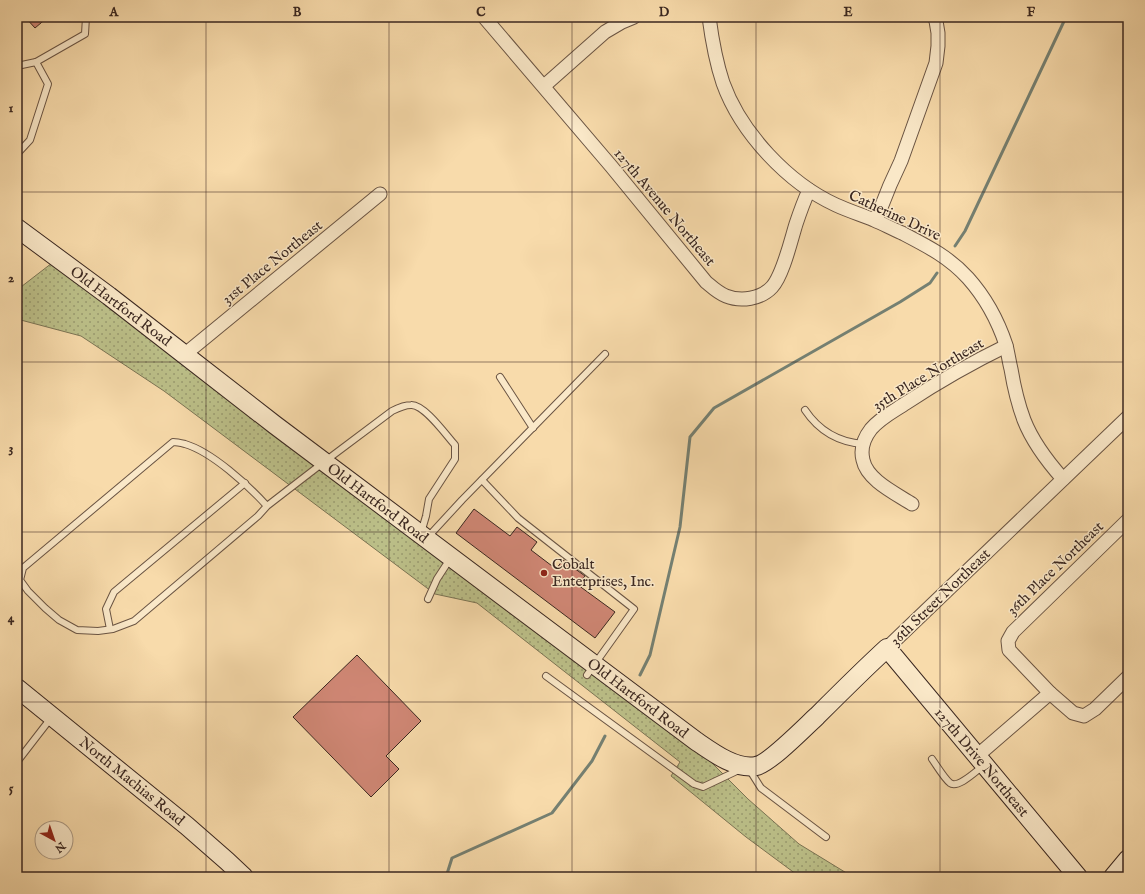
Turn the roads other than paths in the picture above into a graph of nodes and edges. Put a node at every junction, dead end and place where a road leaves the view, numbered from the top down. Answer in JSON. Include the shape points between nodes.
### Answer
{"nodes":[{"id":1,"x":86,"y":17,"type":"edge"},
{"id":2,"x":484,"y":17,"type":"edge"},
{"id":3,"x":634,"y":17,"type":"edge"},
{"id":4,"x":709,"y":17,"type":"edge"},
{"id":5,"x":934,"y":17,"type":"edge"},
{"id":6,"x":36,"y":62,"type":"junction"},
{"id":7,"x":17,"y":66,"type":"edge"},
{"id":8,"x":544,"y":86,"type":"junction"},
{"id":9,"x":17,"y":154,"type":"edge"},
{"id":10,"x":809,"y":190,"type":"junction"},
{"id":11,"x":380,"y":194,"type":"dead end"},
{"id":12,"x":876,"y":220,"type":"junction"},
{"id":13,"x":17,"y":228,"type":"edge"},
{"id":14,"x":1006,"y":346,"type":"junction"},
{"id":15,"x":605,"y":354,"type":"dead end"},
{"id":16,"x":184,"y":355,"type":"junction"},
{"id":17,"x":500,"y":377,"type":"dead end"},
{"id":18,"x":805,"y":410,"type":"dead end"},
{"id":19,"x":1127,"y":420,"type":"edge"},
{"id":20,"x":533,"y":428,"type":"junction"},
{"id":21,"x":863,"y":444,"type":"junction"},
{"id":22,"x":324,"y":462,"type":"junction"},
{"id":23,"x":1063,"y":479,"type":"junction"},
{"id":24,"x":482,"y":480,"type":"junction"},
{"id":25,"x":245,"y":484,"type":"junction"},
{"id":26,"x":912,"y":504,"type":"dead end"},
{"id":27,"x":267,"y":506,"type":"junction"},
{"id":28,"x":1128,"y":520,"type":"edge"},
{"id":29,"x":424,"y":537,"type":"junction"},
{"id":30,"x":451,"y":558,"type":"junction"},
{"id":31,"x":428,"y":599,"type":"dead end"},
{"id":32,"x":110,"y":629,"type":"junction"},
{"id":33,"x":887,"y":648,"type":"junction"},
{"id":34,"x":590,"y":670,"type":"junction"},
{"id":35,"x":546,"y":676,"type":"dead end"},
{"id":36,"x":1128,"y":678,"type":"edge"},
{"id":37,"x":17,"y":688,"type":"edge"},
{"id":38,"x":1050,"y":693,"type":"junction"},
{"id":39,"x":52,"y":717,"type":"junction"},
{"id":40,"x":932,"y":760,"type":"dead end"},
{"id":41,"x":980,"y":760,"type":"junction"},
{"id":42,"x":17,"y":762,"type":"edge"},
{"id":43,"x":747,"y":766,"type":"junction"},
{"id":44,"x":826,"y":838,"type":"dead end"},
{"id":45,"x":1128,"y":859,"type":"edge"},
{"id":46,"x":244,"y":877,"type":"edge"},
{"id":47,"x":1078,"y":877,"type":"edge"},
{"id":48,"x":1113,"y":877,"type":"edge"}],
"edges":[{"from":1,"to":6,"type":"lane","via":[[85,34]]},
{"from":2,"to":8,"type":"street","name":"127th Avenue Northeast"},
{"from":3,"to":8,"type":"street","via":[[605,32]]},
{"from":4,"to":10,"type":"street","name":"Catherine Drive","via":[[715,56],[735,109],[749,132],[768,154]]},
{"from":5,"to":12,"type":"street","via":[[938,33],[936,64],[901,161]]},
{"from":6,"to":7,"type":"lane"},
{"from":6,"to":9,"type":"lane","via":[[48,84],[30,140]]},
{"from":8,"to":10,"type":"street","name":"127th Avenue Northeast","via":[[706,282],[726,296],[748,299],[763,294],[772,287],[784,263]]},
{"from":10,"to":12,"type":"street","name":"Catherine Drive","via":[[836,205]]},
{"from":11,"to":16,"type":"street","name":"31st Place Northeast"},
{"from":12,"to":14,"type":"street","name":"Catherine Drive","via":[[933,249],[968,278],[995,319]]},
{"from":13,"to":16,"type":"street","name":"Old Hartford Road"},
{"from":14,"to":21,"type":"street","name":"35th Place Northeast","via":[[955,372],[884,417],[872,427]]},
{"from":14,"to":23,"type":"street","name":"Catherine Drive","via":[[1015,393],[1024,419],[1033,440]]},
{"from":15,"to":20,"type":"lane"},
{"from":16,"to":22,"type":"street","name":"Old Hartford Road"},
{"from":17,"to":20,"type":"lane"},
{"from":18,"to":21,"type":"lane","via":[[820,428],[833,436]]},
{"from":19,"to":23,"type":"street","name":"36th Street Northeast"},
{"from":20,"to":24,"type":"lane"},
{"from":21,"to":26,"type":"street","via":[[863,461],[869,472],[877,481]]},
{"from":22,"to":27,"type":"lane"},
{"from":22,"to":29,"type":"street","name":"Old Hartford Road"},
{"from":22,"to":29,"type":"lane","via":[[392,411],[412,404],[424,410],[455,445],[455,459],[429,500]]},
{"from":23,"to":33,"type":"street","name":"36th Street Northeast"},
{"from":24,"to":29,"type":"lane"},
{"from":24,"to":34,"type":"lane","via":[[518,518],[634,609]]},
{"from":25,"to":27,"type":"lane"},
{"from":25,"to":32,"type":"lane","via":[[114,592],[106,609]]},
{"from":25,"to":32,"type":"lane","via":[[220,463],[186,444],[173,442],[23,568],[20,580],[44,608],[59,620],[77,630]]},
{"from":27,"to":32,"type":"lane","via":[[134,620]]},
{"from":28,"to":38,"type":"street","name":"36th Place Northeast","via":[[1013,632],[1008,641],[1009,650]]},
{"from":29,"to":30,"type":"street","name":"Old Hartford Road"},
{"from":30,"to":31,"type":"lane","via":[[437,578]]},
{"from":30,"to":34,"type":"street","name":"Old Hartford Road"},
{"from":33,"to":41,"type":"street","name":"127th Drive Northeast"},
{"from":33,"to":43,"type":"street","name":"36th Street Northeast","via":[[777,753],[764,763]]},
{"from":34,"to":43,"type":"street","name":"Old Hartford Road","via":[[719,756]]},
{"from":35,"to":43,"type":"lane","via":[[694,784],[703,787]]},
{"from":36,"to":38,"type":"street","via":[[1096,709],[1084,716],[1074,713]]},
{"from":37,"to":39,"type":"street","name":"North Machias Road"},
{"from":38,"to":41,"type":"street"},
{"from":39,"to":42,"type":"lane"},
{"from":39,"to":46,"type":"street","name":"North Machias Road","via":[[187,826]]},
{"from":40,"to":41,"type":"lane","via":[[950,782],[959,784]]},
{"from":41,"to":47,"type":"street","name":"127th Drive Northeast"},
{"from":43,"to":44,"type":"lane","via":[[761,788]]},
{"from":45,"to":48,"type":"street"}]}
